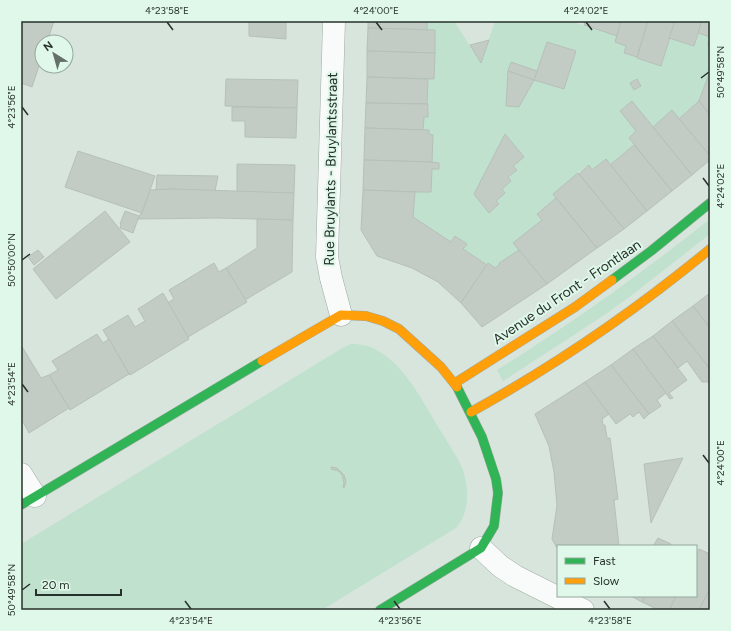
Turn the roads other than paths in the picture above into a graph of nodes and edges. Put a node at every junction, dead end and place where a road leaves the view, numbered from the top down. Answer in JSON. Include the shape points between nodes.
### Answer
{"nodes":[{"id":1,"x":334,"y":21,"type":"edge"},
{"id":2,"x":710,"y":203,"type":"edge"},
{"id":3,"x":710,"y":249,"type":"edge"},
{"id":4,"x":341,"y":315,"type":"junction"},
{"id":5,"x":455,"y":384,"type":"junction"},
{"id":6,"x":471,"y":412,"type":"junction"},
{"id":7,"x":21,"y":474,"type":"edge"},
{"id":8,"x":28,"y":501,"type":"edge"},
{"id":9,"x":481,"y":548,"type":"junction"},
{"id":10,"x":380,"y":610,"type":"edge"},
{"id":11,"x":583,"y":610,"type":"edge"}],
"edges":[{"from":1,"to":4,"type":"street","name":"Rue Bruylants - Bruylantsstraat","via":[[327,257],[330,278]]},
{"from":2,"to":5,"type":"street","name":"Avenue du Front - Frontlaan","via":[[651,251],[575,307]]},
{"from":3,"to":6,"type":"street","via":[[673,280],[592,337],[505,394]]},
{"from":4,"to":5,"type":"street","via":[[366,316],[399,329],[441,367]]},
{"from":4,"to":8,"type":"street"},
{"from":5,"to":6,"type":"street"},
{"from":6,"to":9,"type":"street","via":[[490,458],[498,493],[494,526]]},
{"from":7,"to":8,"type":"street"},
{"from":9,"to":10,"type":"street"},
{"from":9,"to":11,"type":"street","via":[[515,576]]}]}
